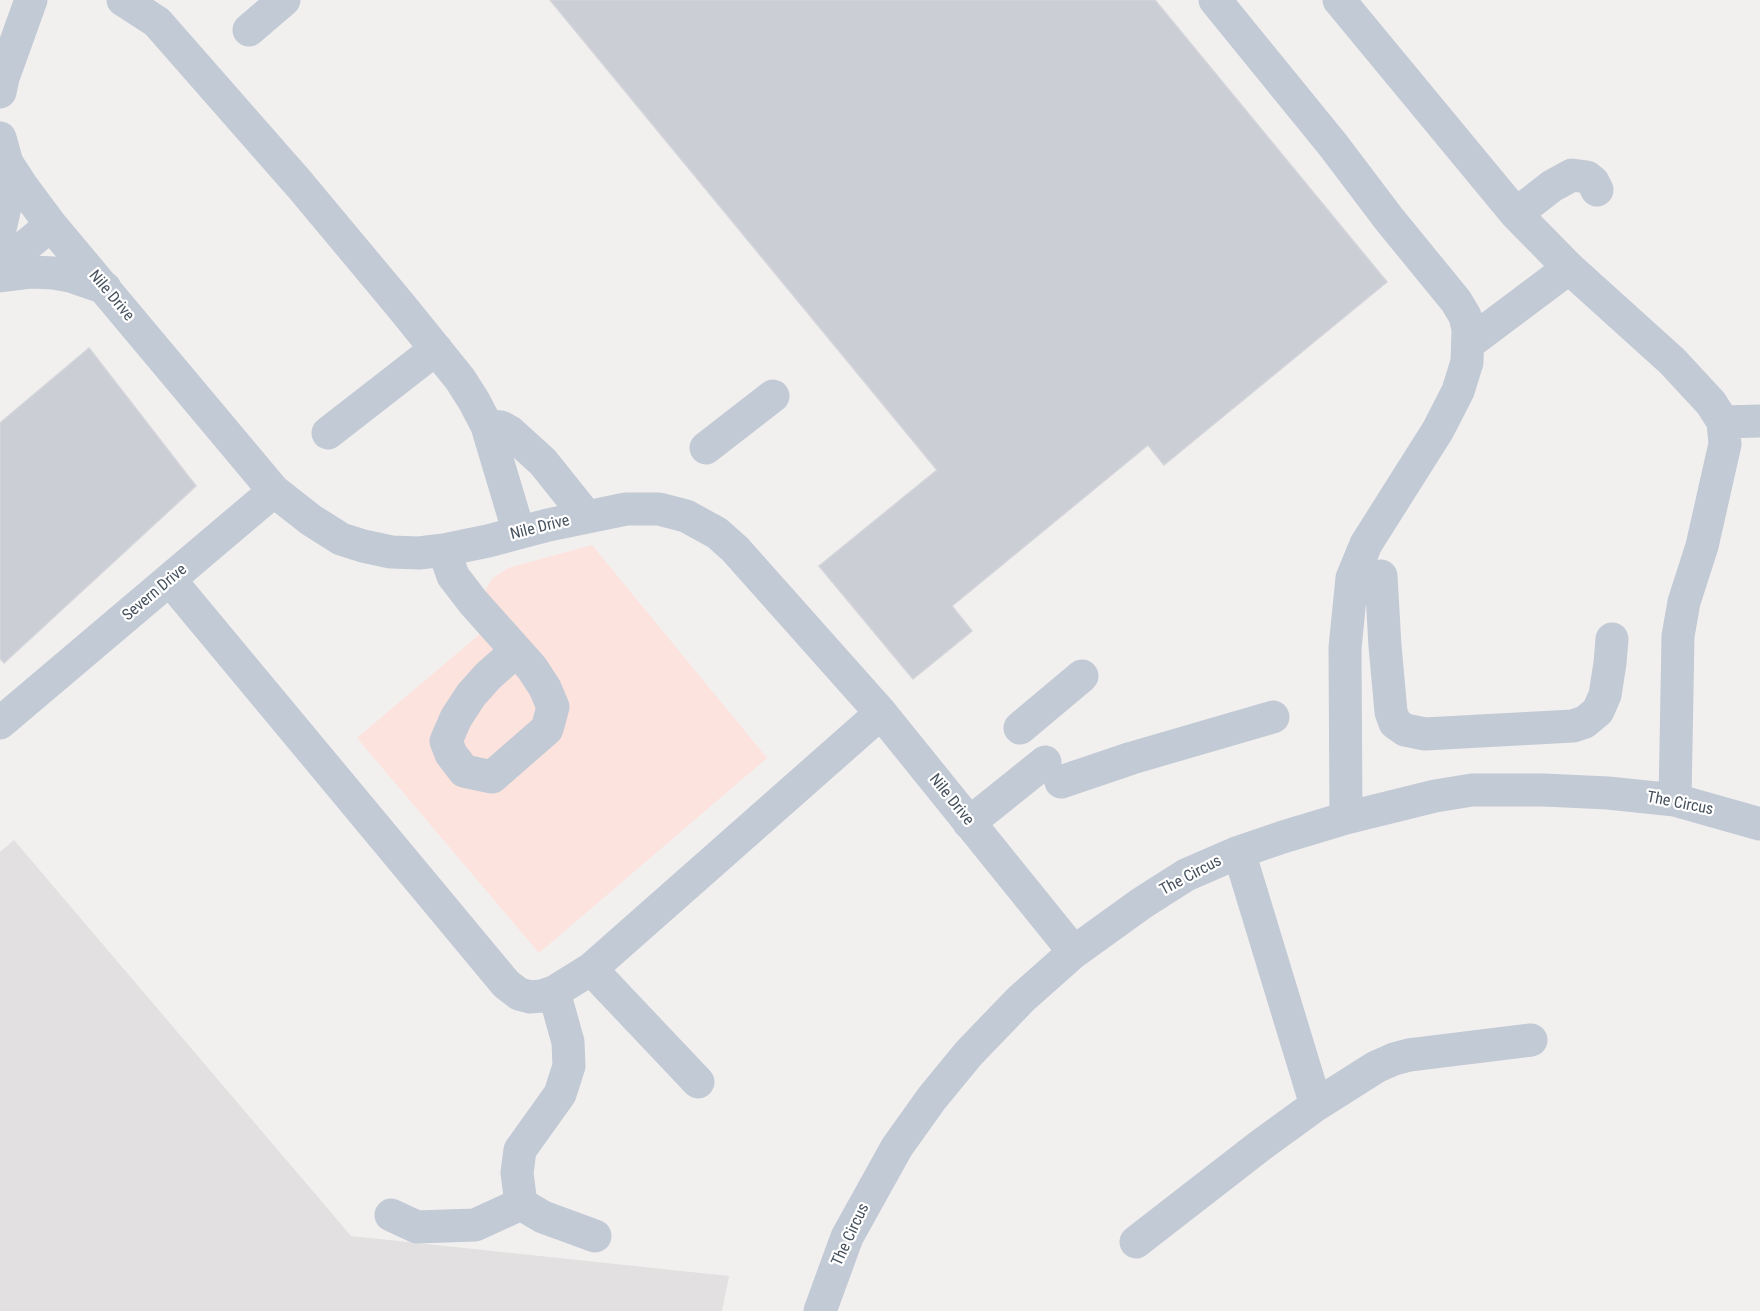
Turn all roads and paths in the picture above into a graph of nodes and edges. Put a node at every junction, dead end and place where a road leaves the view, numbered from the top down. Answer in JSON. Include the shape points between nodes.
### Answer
{"nodes":[{"id":1,"x":123,"y":0,"type":"edge"},
{"id":2,"x":284,"y":0,"type":"edge"},
{"id":3,"x":1215,"y":0,"type":"edge"},
{"id":4,"x":1339,"y":0,"type":"edge"},
{"id":5,"x":31,"y":1,"type":"edge"},
{"id":6,"x":151,"y":11,"type":"edge"},
{"id":7,"x":249,"y":30,"type":"dead end"},
{"id":8,"x":1,"y":82,"type":"edge"},
{"id":9,"x":4,"y":150,"type":"edge"},
{"id":10,"x":1597,"y":190,"type":"dead end"},
{"id":11,"x":1516,"y":214,"type":"junction"},
{"id":12,"x":51,"y":225,"type":"junction"},
{"id":13,"x":0,"y":229,"type":"edge"},
{"id":14,"x":0,"y":267,"type":"edge"},
{"id":15,"x":1569,"y":268,"type":"junction"},
{"id":16,"x":0,"y":276,"type":"edge"},
{"id":17,"x":105,"y":288,"type":"junction"},
{"id":18,"x":1468,"y":343,"type":"junction"},
{"id":19,"x":436,"y":349,"type":"junction"},
{"id":20,"x":773,"y":396,"type":"dead end"},
{"id":21,"x":1760,"y":421,"type":"edge"},
{"id":22,"x":1724,"y":422,"type":"junction"},
{"id":23,"x":487,"y":426,"type":"junction"},
{"id":24,"x":328,"y":433,"type":"dead end"},
{"id":25,"x":706,"y":448,"type":"dead end"},
{"id":26,"x":274,"y":491,"type":"junction"},
{"id":27,"x":587,"y":516,"type":"junction"},
{"id":28,"x":519,"y":533,"type":"junction"},
{"id":29,"x":444,"y":550,"type":"junction"},
{"id":30,"x":1381,"y":576,"type":"dead end"},
{"id":31,"x":170,"y":580,"type":"junction"},
{"id":32,"x":1612,"y":639,"type":"dead end"},
{"id":33,"x":516,"y":651,"type":"dead end"},
{"id":34,"x":1082,"y":676,"type":"dead end"},
{"id":35,"x":881,"y":713,"type":"junction"},
{"id":36,"x":1273,"y":717,"type":"dead end"},
{"id":37,"x":0,"y":723,"type":"edge"},
{"id":38,"x":1020,"y":728,"type":"dead end"},
{"id":39,"x":1675,"y":800,"type":"junction"},
{"id":40,"x":1346,"y":818,"type":"junction"},
{"id":41,"x":969,"y":823,"type":"junction"},
{"id":42,"x":1760,"y":824,"type":"edge"},
{"id":43,"x":1239,"y":852,"type":"junction"},
{"id":44,"x":1074,"y":952,"type":"junction"},
{"id":45,"x":591,"y":969,"type":"junction"},
{"id":46,"x":554,"y":992,"type":"junction"},
{"id":47,"x":1531,"y":1040,"type":"dead end"},
{"id":48,"x":698,"y":1082,"type":"dead end"},
{"id":49,"x":1316,"y":1105,"type":"junction"},
{"id":50,"x":521,"y":1204,"type":"junction"},
{"id":51,"x":391,"y":1215,"type":"dead end"},
{"id":52,"x":595,"y":1236,"type":"dead end"},
{"id":53,"x":1136,"y":1242,"type":"dead end"},
{"id":54,"x":820,"y":1311,"type":"edge"}],
"edges":[{"from":1,"to":6,"type":"street"},
{"from":2,"to":7,"type":"street"},
{"from":3,"to":18,"type":"street","via":[[1456,301],[1465,316]]},
{"from":4,"to":11,"type":"street"},
{"from":5,"to":8,"type":"street"},
{"from":6,"to":19,"type":"street"},
{"from":9,"to":12,"type":"street","name":"Nile Drive","via":[[22,186]]},
{"from":9,"to":13,"type":"street","via":[[7,198]]},
{"from":10,"to":11,"type":"street","via":[[1587,177],[1572,175]]},
{"from":11,"to":15,"type":"street"},
{"from":12,"to":14,"type":"street"},
{"from":12,"to":17,"type":"street","name":"Nile Drive"},
{"from":15,"to":18,"type":"street"},
{"from":15,"to":22,"type":"street","via":[[1672,361]]},
{"from":16,"to":17,"type":"street","via":[[53,273]]},
{"from":17,"to":26,"type":"street","name":"Nile Drive"},
{"from":18,"to":40,"type":"street","via":[[1458,391],[1438,430],[1365,544],[1352,578],[1345,648]]},
{"from":19,"to":23,"type":"street","via":[[469,393]]},
{"from":19,"to":24,"type":"street"},
{"from":20,"to":25,"type":"street"},
{"from":21,"to":22,"type":"street"},
{"from":22,"to":39,"type":"street","via":[[1723,455],[1678,636]]},
{"from":23,"to":27,"type":"street","via":[[510,432],[543,462]]},
{"from":23,"to":28,"type":"street"},
{"from":26,"to":29,"type":"street","name":"Nile Drive","via":[[340,539],[391,552]]},
{"from":26,"to":31,"type":"street","name":"Severn Drive"},
{"from":27,"to":28,"type":"street","name":"Nile Drive"},
{"from":27,"to":35,"type":"street","name":"Nile Drive","via":[[626,509],[659,509],[686,516],[717,533]]},
{"from":28,"to":29,"type":"street","name":"Nile Drive"},
{"from":29,"to":33,"type":"street","via":[[453,576]]},
{"from":30,"to":32,"type":"street","via":[[1391,712],[1395,723],[1405,730],[1425,734],[1573,726],[1586,722],[1598,711],[1605,695]]},
{"from":31,"to":37,"type":"street","name":"Severn Drive"},
{"from":31,"to":46,"type":"street","via":[[506,984],[530,997]]},
{"from":34,"to":38,"type":"street"},
{"from":35,"to":41,"type":"street","name":"Nile Drive"},
{"from":35,"to":45,"type":"street"},
{"from":36,"to":41,"type":"street","via":[[1132,758],[1053,772]]},
{"from":39,"to":40,"type":"street","name":"The Circus","via":[[1608,793],[1472,790]]},
{"from":39,"to":42,"type":"street","name":"The Circus"},
{"from":40,"to":43,"type":"street","name":"The Circus"},
{"from":41,"to":44,"type":"street","name":"Nile Drive"},
{"from":43,"to":44,"type":"street","name":"The Circus","via":[[1186,875]]},
{"from":43,"to":49,"type":"street"},
{"from":44,"to":54,"type":"street","name":"The Circus","via":[[969,1053],[897,1147],[847,1237]]},
{"from":45,"to":46,"type":"street"},
{"from":45,"to":48,"type":"street"},
{"from":46,"to":50,"type":"street","via":[[568,1042],[569,1066],[560,1094],[520,1150],[517,1173]]},
{"from":47,"to":49,"type":"street","via":[[1394,1059]]},
{"from":49,"to":53,"type":"street"},
{"from":50,"to":51,"type":"street","via":[[475,1226],[417,1227]]},
{"from":50,"to":52,"type":"street","via":[[543,1217]]}]}
